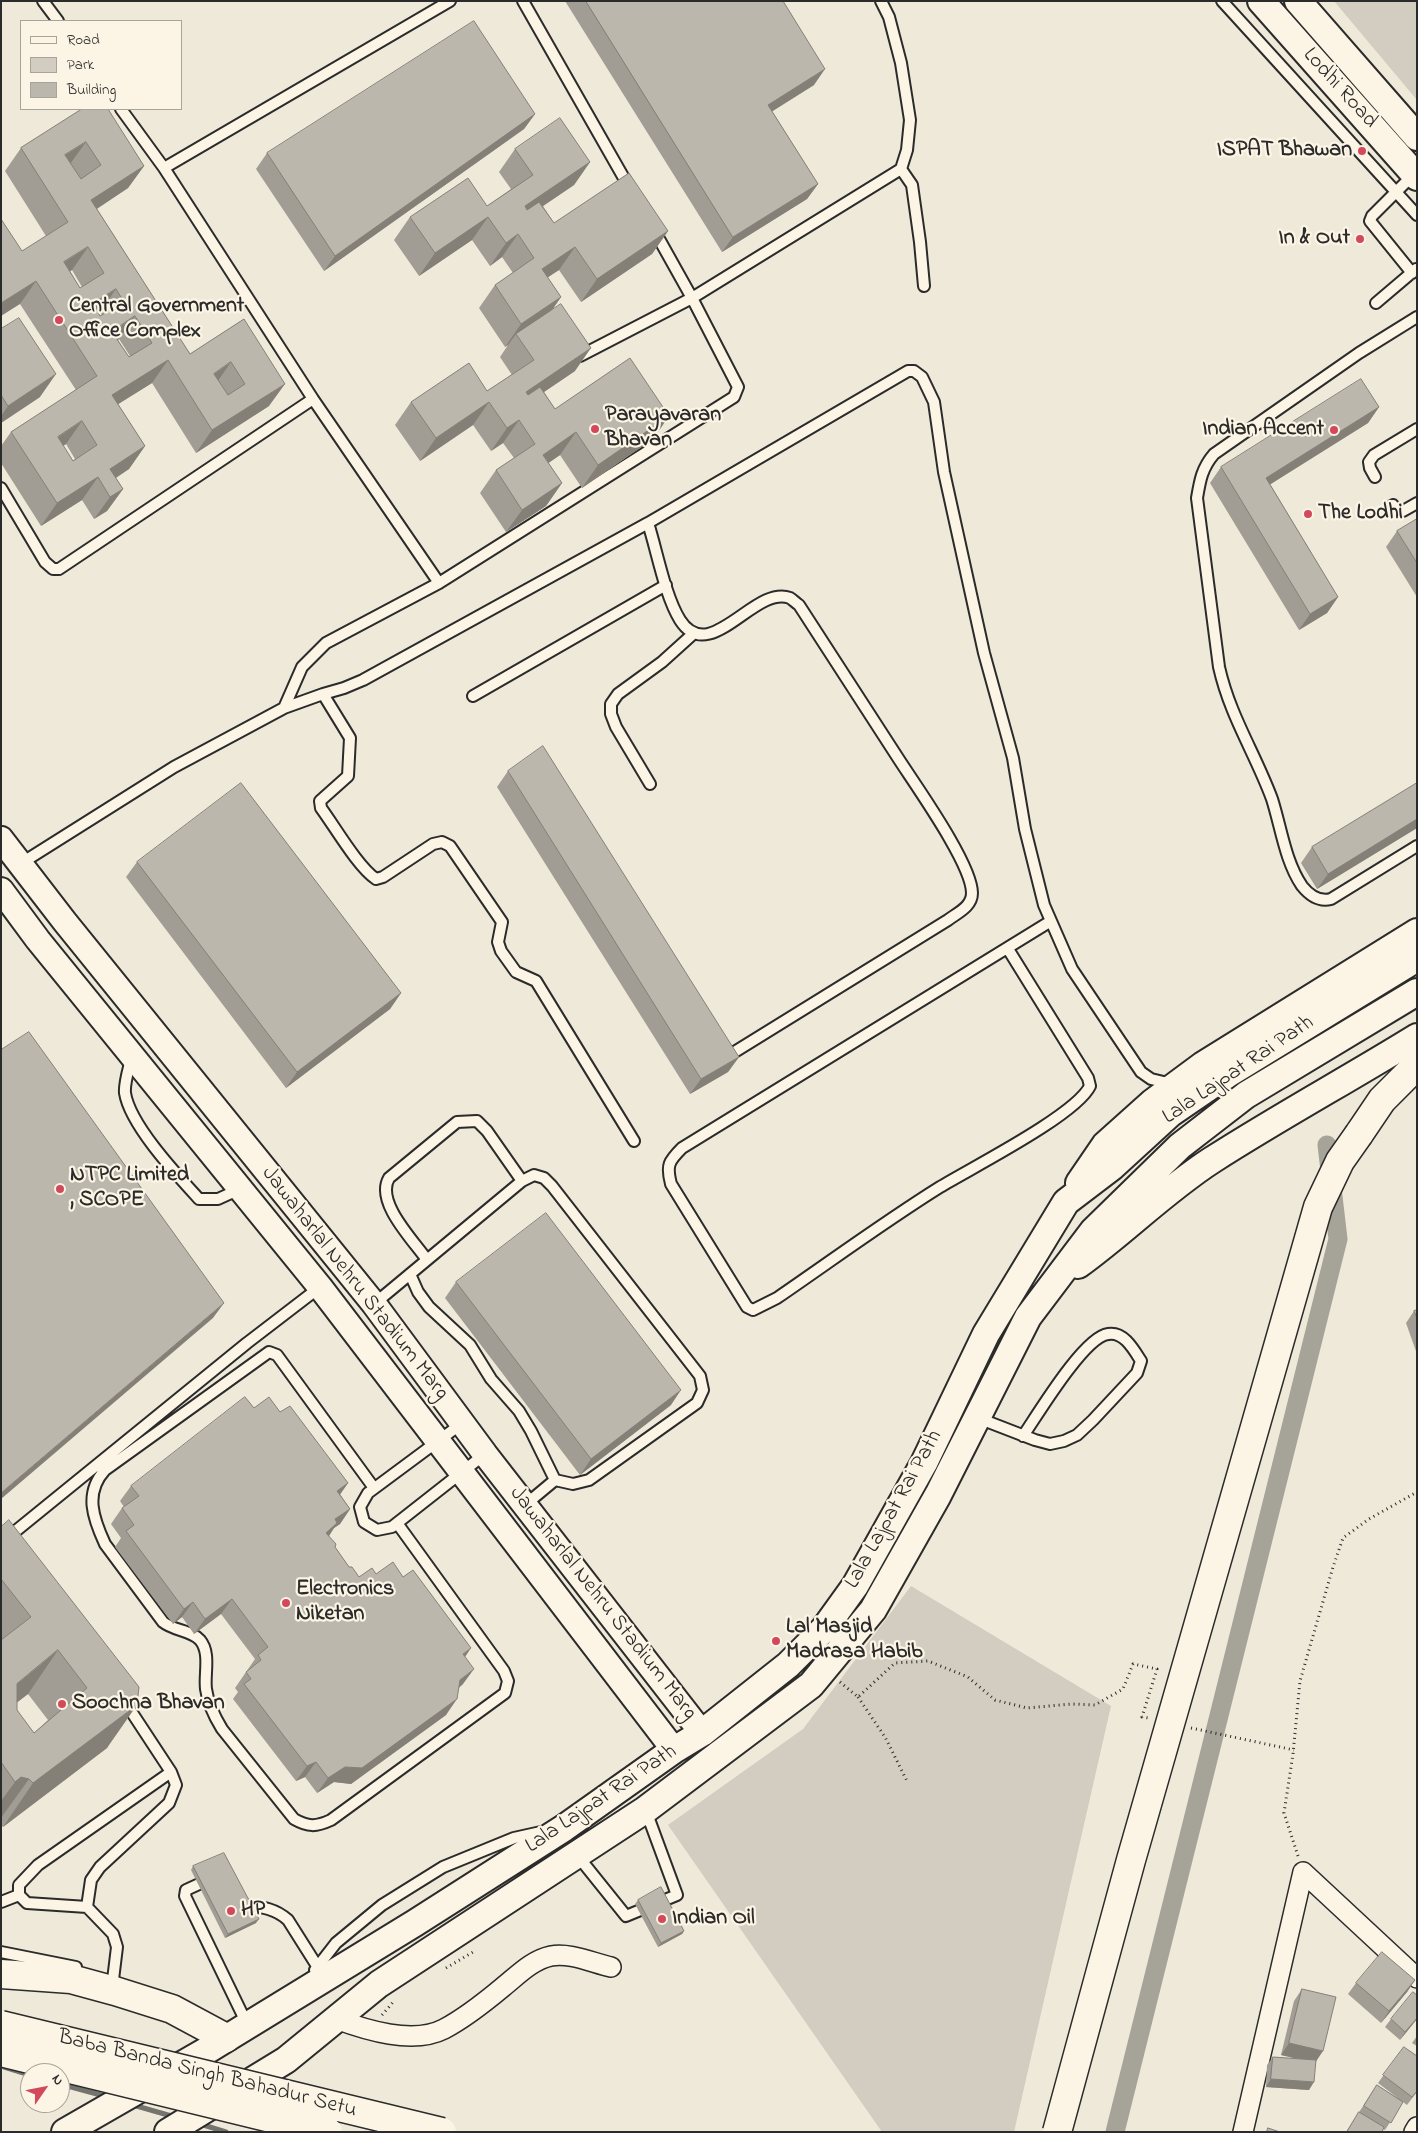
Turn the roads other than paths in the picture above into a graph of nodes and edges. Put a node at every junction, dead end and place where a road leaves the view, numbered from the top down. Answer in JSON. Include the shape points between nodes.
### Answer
{"nodes":[{"id":1,"x":43,"y":1,"type":"edge"},
{"id":2,"x":450,"y":1,"type":"edge"},
{"id":3,"x":523,"y":1,"type":"edge"},
{"id":4,"x":881,"y":1,"type":"edge"},
{"id":5,"x":1222,"y":1,"type":"edge"},
{"id":6,"x":1261,"y":1,"type":"edge"},
{"id":7,"x":1298,"y":1,"type":"edge"},
{"id":8,"x":57,"y":20,"type":"edge"},
{"id":9,"x":122,"y":110,"type":"edge"},
{"id":10,"x":1417,"y":137,"type":"edge"},
{"id":11,"x":164,"y":168,"type":"junction"},
{"id":12,"x":901,"y":169,"type":"junction"},
{"id":13,"x":1409,"y":181,"type":"edge"},
{"id":14,"x":634,"y":196,"type":"edge"},
{"id":15,"x":1417,"y":215,"type":"edge"},
{"id":16,"x":649,"y":222,"type":"edge"},
{"id":17,"x":1414,"y":270,"type":"edge"},
{"id":18,"x":924,"y":286,"type":"dead end"},
{"id":19,"x":692,"y":298,"type":"junction"},
{"id":20,"x":1376,"y":303,"type":"dead end"},
{"id":21,"x":1417,"y":317,"type":"edge"},
{"id":22,"x":580,"y":356,"type":"edge"},
{"id":23,"x":313,"y":399,"type":"junction"},
{"id":24,"x":1417,"y":429,"type":"edge"},
{"id":25,"x":1374,"y":477,"type":"dead end"},
{"id":26,"x":1,"y":488,"type":"edge"},
{"id":27,"x":1417,"y":503,"type":"edge"},
{"id":28,"x":1393,"y":505,"type":"dead end"},
{"id":29,"x":648,"y":522,"type":"junction"},
{"id":30,"x":438,"y":583,"type":"junction"},
{"id":31,"x":666,"y":584,"type":"junction"},
{"id":32,"x":693,"y":634,"type":"junction"},
{"id":33,"x":322,"y":694,"type":"junction"},
{"id":34,"x":473,"y":696,"type":"dead end"},
{"id":35,"x":284,"y":708,"type":"junction"},
{"id":36,"x":650,"y":784,"type":"dead end"},
{"id":37,"x":1,"y":839,"type":"edge"},
{"id":38,"x":1417,"y":846,"type":"edge"},
{"id":39,"x":20,"y":864,"type":"junction"},
{"id":40,"x":1,"y":890,"type":"edge"},
{"id":41,"x":46,"y":897,"type":"junction"},
{"id":42,"x":1051,"y":921,"type":"junction"},
{"id":43,"x":10,"y":922,"type":"edge"},
{"id":44,"x":1417,"y":932,"type":"edge"},
{"id":45,"x":1008,"y":949,"type":"junction"},
{"id":46,"x":1417,"y":958,"type":"edge"},
{"id":47,"x":1417,"y":992,"type":"edge"},
{"id":48,"x":1417,"y":1037,"type":"edge"},
{"id":49,"x":132,"y":1055,"type":"junction"},
{"id":50,"x":728,"y":1056,"type":"edge"},
{"id":51,"x":1417,"y":1065,"type":"edge"},
{"id":52,"x":1176,"y":1085,"type":"junction"},
{"id":53,"x":634,"y":1141,"type":"dead end"},
{"id":54,"x":522,"y":1181,"type":"junction"},
{"id":55,"x":241,"y":1189,"type":"junction"},
{"id":56,"x":1066,"y":1202,"type":"junction"},
{"id":57,"x":427,"y":1260,"type":"junction"},
{"id":58,"x":410,"y":1274,"type":"junction"},
{"id":59,"x":1059,"y":1278,"type":"junction"},
{"id":60,"x":320,"y":1287,"type":"junction"},
{"id":61,"x":374,"y":1304,"type":"junction"},
{"id":62,"x":976,"y":1417,"type":"junction"},
{"id":63,"x":462,"y":1424,"type":"junction"},
{"id":64,"x":1023,"y":1436,"type":"junction"},
{"id":65,"x":438,"y":1442,"type":"junction"},
{"id":66,"x":485,"y":1454,"type":"junction"},
{"id":67,"x":462,"y":1472,"type":"junction"},
{"id":68,"x":555,"y":1480,"type":"junction"},
{"id":69,"x":374,"y":1488,"type":"junction"},
{"id":70,"x":525,"y":1505,"type":"junction"},
{"id":71,"x":397,"y":1523,"type":"junction"},
{"id":72,"x":1,"y":1537,"type":"edge"},
{"id":73,"x":121,"y":1695,"type":"edge"},
{"id":74,"x":702,"y":1733,"type":"junction"},
{"id":75,"x":674,"y":1750,"type":"junction"},
{"id":76,"x":171,"y":1772,"type":"junction"},
{"id":77,"x":646,"y":1810,"type":"junction"},
{"id":78,"x":577,"y":1854,"type":"junction"},
{"id":79,"x":222,"y":1873,"type":"edge"},
{"id":80,"x":234,"y":1891,"type":"edge"},
{"id":81,"x":19,"y":1895,"type":"junction"},
{"id":82,"x":1,"y":1902,"type":"edge"},
{"id":83,"x":86,"y":1907,"type":"junction"},
{"id":84,"x":1,"y":1952,"type":"edge"},
{"id":85,"x":611,"y":1967,"type":"dead end"},
{"id":86,"x":321,"y":1972,"type":"junction"},
{"id":87,"x":1,"y":1974,"type":"edge"},
{"id":88,"x":1417,"y":1978,"type":"edge"},
{"id":89,"x":103,"y":1982,"type":"junction"},
{"id":90,"x":336,"y":2019,"type":"junction"},
{"id":91,"x":1,"y":2025,"type":"edge"},
{"id":92,"x":227,"y":2038,"type":"junction"},
{"id":93,"x":1,"y":2052,"type":"edge"},
{"id":94,"x":1417,"y":2127,"type":"edge"},
{"id":95,"x":65,"y":2132,"type":"edge"},
{"id":96,"x":168,"y":2132,"type":"edge"},
{"id":97,"x":328,"y":2132,"type":"edge"},
{"id":98,"x":442,"y":2132,"type":"edge"},
{"id":99,"x":1057,"y":2132,"type":"edge"},
{"id":100,"x":1243,"y":2132,"type":"edge"},
{"id":101,"x":1414,"y":2132,"type":"edge"}],
"edges":[{"from":1,"to":8,"type":"lane"},
{"from":2,"to":11,"type":"lane"},
{"from":3,"to":14,"type":"lane"},
{"from":4,"to":12,"type":"lane","via":[[889,17],[901,63],[910,120]]},
{"from":5,"to":13,"type":"lane"},
{"from":6,"to":13,"type":"main road","name":"Lodhi Road"},
{"from":7,"to":10,"type":"main road","name":"Lodhi Road"},
{"from":9,"to":11,"type":"lane"},
{"from":11,"to":23,"type":"lane"},
{"from":12,"to":18,"type":"lane","via":[[912,186]]},
{"from":12,"to":19,"type":"lane"},
{"from":13,"to":15,"type":"lane"},
{"from":13,"to":17,"type":"lane","via":[[1370,221]]},
{"from":16,"to":19,"type":"lane"},
{"from":17,"to":20,"type":"lane"},
{"from":19,"to":22,"type":"lane"},
{"from":19,"to":30,"type":"lane","via":[[738,387],[732,399]]},
{"from":21,"to":38,"type":"lane","via":[[1359,353],[1214,454],[1200,477],[1198,498],[1219,667],[1226,694],[1268,790],[1290,860],[1302,885],[1311,896],[1323,901],[1331,899]]},
{"from":23,"to":26,"type":"lane","via":[[58,569],[45,562]]},
{"from":23,"to":30,"type":"lane"},
{"from":24,"to":25,"type":"lane","via":[[1374,455],[1369,462]]},
{"from":27,"to":28,"type":"lane","via":[[1403,511]]},
{"from":29,"to":31,"type":"lane"},
{"from":29,"to":33,"type":"lane","via":[[363,680]]},
{"from":29,"to":42,"type":"lane","via":[[908,371],[922,376],[934,402],[944,472],[984,653],[1013,758],[1039,886]]},
{"from":30,"to":35,"type":"lane","via":[[326,643],[302,668]]},
{"from":31,"to":32,"type":"lane","via":[[681,622]]},
{"from":31,"to":34,"type":"lane"},
{"from":32,"to":36,"type":"lane","via":[[618,694],[611,704],[616,728]]},
{"from":32,"to":50,"type":"lane","via":[[713,633],[768,600],[791,598],[927,802],[972,884],[968,905],[948,920]]},
{"from":33,"to":35,"type":"lane"},
{"from":33,"to":53,"type":"lane","via":[[350,738],[348,776],[320,801],[321,808],[376,879],[433,844],[442,842],[450,846],[502,922],[498,942],[501,951],[516,972],[536,981]]},
{"from":35,"to":39,"type":"lane","via":[[174,767]]},
{"from":37,"to":39,"type":"street","name":"Jawaharlal Nehru Stadium Marg"},
{"from":39,"to":41,"type":"street","name":"Jawaharlal Nehru Stadium Marg"},
{"from":40,"to":43,"type":"street","name":"Jawaharlal Nehru Stadium Marg"},
{"from":41,"to":43,"type":"street"},
{"from":41,"to":61,"type":"street","name":"Jawaharlal Nehru Stadium Marg"},
{"from":42,"to":45,"type":"lane"},
{"from":42,"to":52,"type":"lane","via":[[1072,969],[1141,1072],[1151,1079]]},
{"from":43,"to":49,"type":"street","name":"Jawaharlal Nehru Stadium Marg"},
{"from":44,"to":52,"type":"main road"},
{"from":45,"to":45,"type":"lane","via":[[682,1148],[670,1160],[668,1173],[671,1184],[747,1306],[753,1310],[777,1298],[939,1188],[1043,1126],[1087,1093],[1090,1086],[1088,1078]]},
{"from":46,"to":56,"type":"main road","name":"Lala Lajpat Rai Path","via":[[1236,1069],[1171,1113],[1112,1167]]},
{"from":47,"to":59,"type":"main road","name":"Lala Lajpat Rai Path","via":[[1246,1095],[1180,1146],[1094,1230]]},
{"from":48,"to":59,"type":"main road","via":[[1211,1161],[1110,1242]]},
{"from":49,"to":55,"type":"street","name":"Jawaharlal Nehru Stadium Marg"},
{"from":49,"to":55,"type":"lane","via":[[125,1092],[135,1118],[174,1173],[199,1199],[218,1199]]},
{"from":51,"to":99,"type":"highway","bridge":true,"via":[[1382,1100],[1340,1161],[1318,1207],[1131,1860]]},
{"from":52,"to":56,"type":"main road","via":[[1105,1145]]},
{"from":54,"to":57,"type":"lane"},
{"from":54,"to":57,"type":"lane","via":[[487,1131],[477,1121],[470,1120],[457,1122],[388,1178],[384,1186],[389,1208]]},
{"from":54,"to":68,"type":"lane","via":[[534,1175],[544,1178],[552,1186],[700,1376],[703,1390],[697,1403],[589,1480],[573,1484]]},
{"from":55,"to":60,"type":"street","name":"Jawaharlal Nehru Stadium Marg"},
{"from":56,"to":74,"type":"main road","name":"Lala Lajpat Rai Path","via":[[986,1334],[924,1463],[855,1586],[824,1629],[788,1665]]},
{"from":57,"to":58,"type":"lane"},
{"from":58,"to":61,"type":"lane"},
{"from":58,"to":68,"type":"lane","via":[[429,1307],[470,1345],[491,1379],[519,1411]]},
{"from":59,"to":62,"type":"main road","name":"Lala Lajpat Rai Path","via":[[1028,1317]]},
{"from":60,"to":65,"type":"street","name":"Jawaharlal Nehru Stadium Marg"},
{"from":60,"to":72,"type":"lane","via":[[246,1343],[12,1534]]},
{"from":61,"to":63,"type":"street","name":"Jawaharlal Nehru Stadium Marg"},
{"from":62,"to":64,"type":"lane"},
{"from":62,"to":77,"type":"main road","name":"Lala Lajpat Rai Path","via":[[938,1495],[873,1610],[811,1685]]},
{"from":63,"to":65,"type":"lane"},
{"from":63,"to":66,"type":"street","name":"Jawaharlal Nehru Stadium Marg"},
{"from":64,"to":64,"type":"lane","via":[[1074,1361],[1094,1340],[1108,1333],[1120,1336],[1132,1347],[1141,1361],[1137,1373],[1077,1435],[1064,1442],[1050,1444]]},
{"from":65,"to":67,"type":"street","name":"Jawaharlal Nehru Stadium Marg"},
{"from":65,"to":69,"type":"lane"},
{"from":66,"to":67,"type":"lane"},
{"from":66,"to":70,"type":"street","name":"Jawaharlal Nehru Stadium Marg"},
{"from":67,"to":71,"type":"lane"},
{"from":67,"to":75,"type":"street","name":"Jawaharlal Nehru Stadium Marg"},
{"from":68,"to":70,"type":"lane"},
{"from":69,"to":71,"type":"lane","via":[[362,1502],[360,1512],[364,1522],[382,1530]]},
{"from":69,"to":71,"type":"lane","via":[[277,1355],[269,1352],[105,1470],[93,1487],[94,1513],[105,1544],[162,1622],[201,1641],[206,1652],[206,1689],[212,1713],[294,1819],[304,1824],[321,1825],[331,1820],[504,1692],[508,1681]]},
{"from":70,"to":74,"type":"street","name":"Jawaharlal Nehru Stadium Marg"},
{"from":73,"to":76,"type":"lane"},
{"from":74,"to":75,"type":"main road","name":"Lala Lajpat Rai Path"},
{"from":75,"to":86,"type":"main road","name":"Lala Lajpat Rai Path","via":[[564,1828],[415,1923]]},
{"from":76,"to":81,"type":"lane","via":[[38,1865],[19,1885]]},
{"from":76,"to":83,"type":"lane","via":[[176,1785],[169,1803],[100,1867],[91,1880]]},
{"from":77,"to":78,"type":"main road","name":"Lala Lajpat Rai Path"},
{"from":77,"to":78,"type":"lane","via":[[677,1895],[626,1916]]},
{"from":78,"to":90,"type":"main road","name":"Lala Lajpat Rai Path","via":[[379,1984]]},
{"from":79,"to":92,"type":"lane","via":[[184,1892]]},
{"from":80,"to":86,"type":"lane","via":[[244,1905],[274,1910],[283,1915]]},
{"from":81,"to":82,"type":"lane"},
{"from":81,"to":83,"type":"lane","via":[[32,1904]]},
{"from":83,"to":89,"type":"lane","via":[[113,1934],[117,1947]]},
{"from":84,"to":89,"type":"lane"},
{"from":85,"to":90,"type":"street","via":[[552,1956],[529,1966],[481,2005],[444,2029],[430,2034],[368,2031]]},
{"from":86,"to":92,"type":"main road","name":"Lala Lajpat Rai Path","via":[[298,1993]]},
{"from":87,"to":89,"type":"highway"},
{"from":88,"to":100,"type":"street","via":[[1303,1872]]},
{"from":89,"to":92,"type":"highway","via":[[172,2009]]},
{"from":90,"to":96,"type":"main road","name":"Lala Lajpat Rai Path","bridge":true,"via":[[286,2060]]},
{"from":91,"to":98,"type":"highway","name":"Baba Banda Singh Bahadur Setu","bridge":true},
{"from":92,"to":95,"type":"main road","name":"Lala Lajpat Rai Path","bridge":true},
{"from":93,"to":97,"type":"highway","name":"Baba Banda Singh Bahadur Setu","bridge":true},
{"from":94,"to":101,"type":"street"}]}
